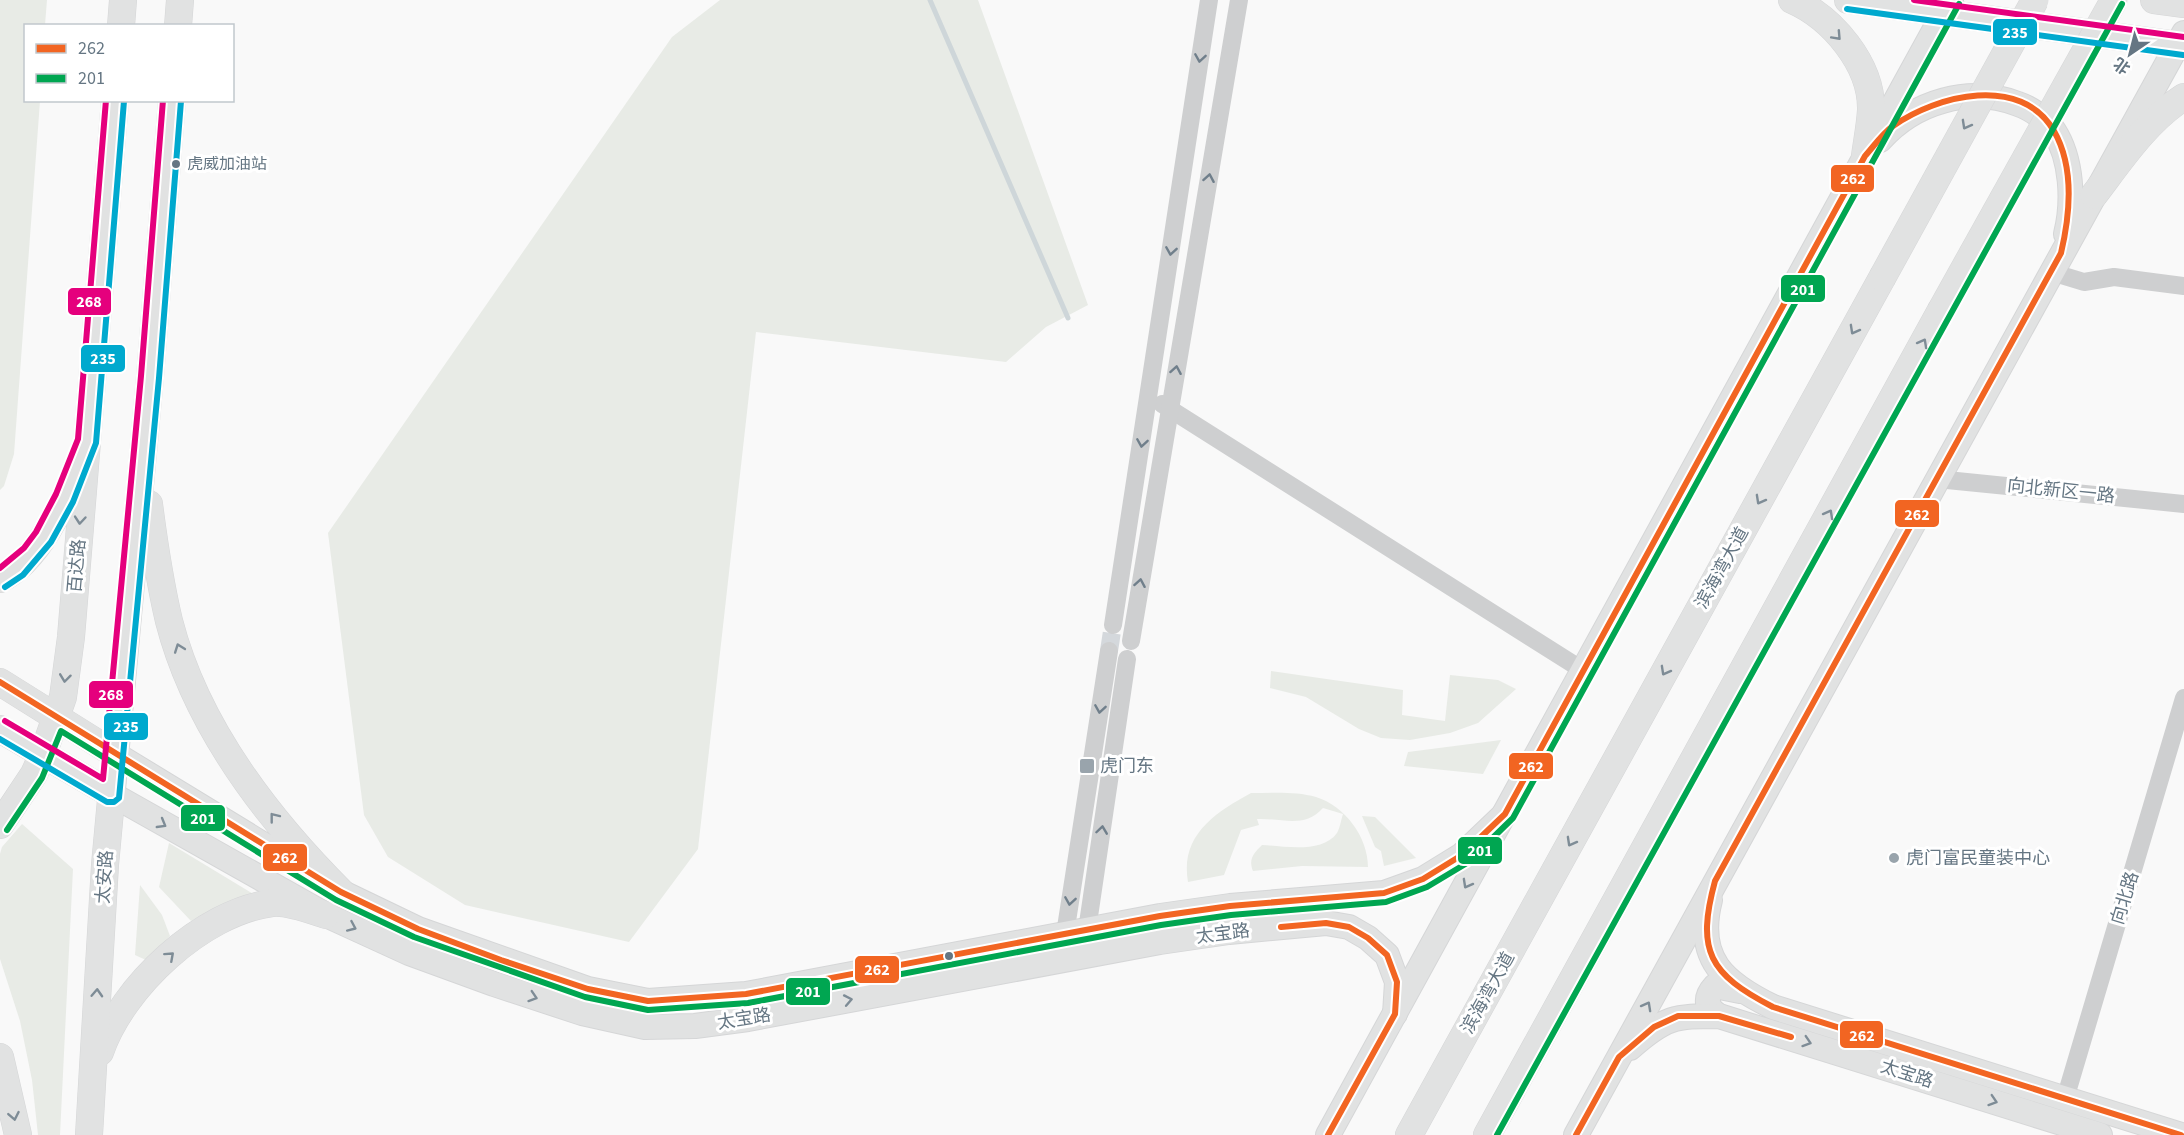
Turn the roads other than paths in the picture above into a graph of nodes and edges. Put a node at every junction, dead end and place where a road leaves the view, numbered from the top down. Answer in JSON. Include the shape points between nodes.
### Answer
{"nodes":[{"id":1,"x":123,"y":0,"type":"edge"},
{"id":2,"x":180,"y":0,"type":"edge"},
{"id":3,"x":1209,"y":0,"type":"edge"},
{"id":4,"x":1239,"y":0,"type":"edge"},
{"id":5,"x":1792,"y":0,"type":"edge"},
{"id":6,"x":1848,"y":0,"type":"edge"},
{"id":7,"x":2035,"y":0,"type":"edge"},
{"id":8,"x":2114,"y":0,"type":"edge"},
{"id":9,"x":2154,"y":0,"type":"edge"},
{"id":10,"x":2184,"y":4,"type":"edge"},
{"id":11,"x":1948,"y":7,"type":"edge"},
{"id":12,"x":121,"y":24,"type":"edge"},
{"id":13,"x":178,"y":24,"type":"edge"},
{"id":14,"x":2182,"y":41,"type":"edge"},
{"id":15,"x":2184,"y":97,"type":"edge"},
{"id":16,"x":115,"y":102,"type":"edge"},
{"id":17,"x":172,"y":102,"type":"edge"},
{"id":18,"x":1865,"y":156,"type":"junction"},
{"id":19,"x":2094,"y":195,"type":"junction"},
{"id":20,"x":2056,"y":263,"type":"junction"},
{"id":21,"x":2184,"y":286,"type":"edge"},
{"id":22,"x":1149,"y":396,"type":"junction"},
{"id":23,"x":1170,"y":409,"type":"junction"},
{"id":24,"x":87,"y":441,"type":"junction"},
{"id":25,"x":143,"y":454,"type":"junction"},
{"id":26,"x":1937,"y":479,"type":"junction"},
{"id":27,"x":2184,"y":504,"type":"edge"},
{"id":28,"x":0,"y":579,"type":"edge"},
{"id":29,"x":1113,"y":625,"type":"tunnel mouth"},
{"id":30,"x":1109,"y":651,"type":"tunnel mouth"},
{"id":31,"x":1584,"y":670,"type":"junction"},
{"id":32,"x":0,"y":682,"type":"edge"},
{"id":33,"x":2184,"y":698,"type":"edge"},
{"id":34,"x":57,"y":718,"type":"junction"},
{"id":35,"x":0,"y":729,"type":"edge"},
{"id":36,"x":44,"y":754,"type":"junction"},
{"id":37,"x":115,"y":754,"type":"junction"},
{"id":38,"x":111,"y":794,"type":"junction"},
{"id":39,"x":1505,"y":814,"type":"junction"},
{"id":40,"x":0,"y":825,"type":"edge"},
{"id":41,"x":1715,"y":881,"type":"junction"},
{"id":42,"x":341,"y":892,"type":"junction"},
{"id":43,"x":326,"y":915,"type":"junction"},
{"id":44,"x":1076,"y":932,"type":"junction"},
{"id":45,"x":1740,"y":991,"type":"junction"},
{"id":46,"x":1395,"y":1014,"type":"junction"},
{"id":47,"x":1719,"y":1016,"type":"junction"},
{"id":48,"x":0,"y":1057,"type":"edge"},
{"id":49,"x":1619,"y":1057,"type":"junction"},
{"id":50,"x":93,"y":1073,"type":"junction"},
{"id":51,"x":2065,"y":1098,"type":"junction"},
{"id":52,"x":18,"y":1135,"type":"edge"},
{"id":53,"x":89,"y":1135,"type":"edge"},
{"id":54,"x":1328,"y":1135,"type":"edge"},
{"id":55,"x":1409,"y":1135,"type":"edge"},
{"id":56,"x":1487,"y":1135,"type":"edge"},
{"id":57,"x":1576,"y":1135,"type":"edge"},
{"id":58,"x":2100,"y":1135,"type":"edge"},
{"id":59,"x":2181,"y":1135,"type":"edge"}],
"edges":[{"from":1,"to":12,"type":"main road"},
{"from":2,"to":13,"type":"main road"},
{"from":3,"to":22,"type":"street","one_way":true},
{"from":23,"to":4,"type":"street","one_way":true},
{"from":5,"to":18,"type":"main road","one_way":true,"via":[[1805,6],[1839,36],[1865,71],[1871,110]]},
{"from":6,"to":11,"type":"main road"},
{"from":7,"to":55,"type":"main road","name":"滨海湾大道","one_way":true,"bridge":true},
{"from":56,"to":8,"type":"main road","one_way":true,"bridge":true},
{"from":9,"to":10,"type":"main road"},
{"from":11,"to":14,"type":"main road"},
{"from":11,"to":18,"type":"main road"},
{"from":14,"to":19,"type":"main road"},
{"from":15,"to":19,"type":"main road","via":[[2129,148]]},
{"from":16,"to":24,"type":"main road","name":"百达路"},
{"from":17,"to":25,"type":"main road"},
{"from":18,"to":20,"type":"main road","via":[[1891,128],[1914,112],[1947,99],[1975,93],[2030,108],[2054,130],[2070,183],[2071,216]]},
{"from":18,"to":31,"type":"main road"},
{"from":19,"to":20,"type":"main road"},
{"from":20,"to":21,"type":"street","via":[[2084,282],[2114,277]]},
{"from":20,"to":26,"type":"main road"},
{"from":22,"to":23,"type":"street"},
{"from":22,"to":29,"type":"street","one_way":true},
{"from":23,"to":31,"type":"street"},
{"from":44,"to":23,"type":"street","one_way":true},
{"from":24,"to":28,"type":"main road","via":[[70,488],[50,526],[29,554]]},
{"from":24,"to":34,"type":"main road","name":"百达路","one_way":true,"via":[[70,637]]},
{"from":25,"to":37,"type":"main road"},
{"from":42,"to":25,"type":"main road","one_way":true,"via":[[298,848],[254,791],[222,745],[192,685],[170,623]]},
{"from":26,"to":27,"type":"street","name":"向北新区一路"},
{"from":26,"to":41,"type":"main road"},
{"from":30,"to":44,"type":"street","one_way":true},
{"from":31,"to":39,"type":"main road"},
{"from":32,"to":34,"type":"main road"},
{"from":33,"to":51,"type":"street","name":"向北路"},
{"from":34,"to":36,"type":"main road","name":"百达路"},
{"from":34,"to":37,"type":"main road"},
{"from":35,"to":36,"type":"main road"},
{"from":36,"to":38,"type":"main road"},
{"from":36,"to":40,"type":"main road","name":"百达路"},
{"from":37,"to":38,"type":"main road","name":"太安路"},
{"from":37,"to":42,"type":"main road","name":"太宝路"},
{"from":38,"to":43,"type":"main road","name":"太宝路","one_way":true},
{"from":50,"to":38,"type":"main road","name":"太安路","one_way":true},
{"from":39,"to":44,"type":"main road","name":"太宝路","via":[[1462,855],[1423,879],[1384,893],[1230,906]]},
{"from":39,"to":46,"type":"main road","one_way":true},
{"from":41,"to":45,"type":"main road","name":"太宝路","via":[[1706,917],[1710,952],[1719,972]]},
{"from":49,"to":41,"type":"main road","one_way":true},
{"from":42,"to":44,"type":"main road","name":"太宝路","via":[[418,929],[501,960],[588,989],[648,1001],[746,994]]},
{"from":43,"to":46,"type":"main road","name":"太宝路","one_way":true,"via":[[409,953],[494,984],[582,1014],[645,1027],[748,1019],[1160,942],[1326,923],[1349,927],[1387,955],[1397,982]]},
{"from":50,"to":43,"type":"main road","one_way":true,"via":[[108,1029],[132,994],[205,928],[242,910],[274,903]]},
{"from":45,"to":47,"type":"main road","via":[[1715,986],[1708,993],[1711,1011]]},
{"from":45,"to":51,"type":"main road","name":"太宝路","via":[[1773,1007]]},
{"from":46,"to":54,"type":"main road"},
{"from":47,"to":49,"type":"main road","name":"太宝路","via":[[1678,1016],[1654,1027]]},
{"from":47,"to":58,"type":"main road","name":"太宝路","one_way":true},
{"from":48,"to":52,"type":"main road","one_way":true},
{"from":49,"to":57,"type":"main road"},
{"from":50,"to":53,"type":"main road","name":"太安路"},
{"from":51,"to":59,"type":"main road","name":"太宝路"}]}
